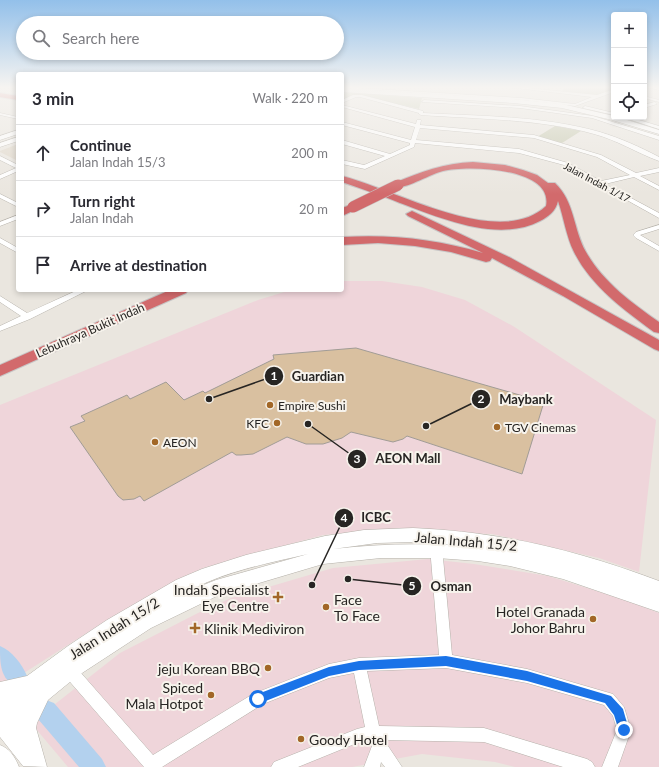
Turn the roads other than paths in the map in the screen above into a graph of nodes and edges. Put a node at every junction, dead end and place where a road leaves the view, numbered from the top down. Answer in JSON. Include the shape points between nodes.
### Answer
{"nodes":[{"id":1,"x":406,"y":123,"type":"edge"},
{"id":2,"x":419,"y":123,"type":"edge"},
{"id":3,"x":536,"y":123,"type":"edge"},
{"id":4,"x":611,"y":123,"type":"edge"},
{"id":5,"x":629,"y":123,"type":"edge"},
{"id":6,"x":633,"y":123,"type":"edge"},
{"id":7,"x":640,"y":123,"type":"edge"},
{"id":8,"x":344,"y":124,"type":"edge"},
{"id":9,"x":555,"y":125,"type":"junction"},
{"id":10,"x":418,"y":126,"type":"junction"},
{"id":11,"x":658,"y":129,"type":"edge"},
{"id":12,"x":16,"y":133,"type":"edge"},
{"id":13,"x":539,"y":134,"type":"junction"},
{"id":14,"x":16,"y":136,"type":"edge"},
{"id":15,"x":1,"y":138,"type":"edge"},
{"id":16,"x":659,"y":138,"type":"edge"},
{"id":17,"x":16,"y":140,"type":"edge"},
{"id":18,"x":414,"y":141,"type":"junction"},
{"id":19,"x":344,"y":143,"type":"edge"},
{"id":20,"x":0,"y":145,"type":"edge"},
{"id":21,"x":391,"y":156,"type":"junction"},
{"id":22,"x":0,"y":158,"type":"edge"},
{"id":23,"x":659,"y":159,"type":"edge"},
{"id":24,"x":344,"y":162,"type":"edge"},
{"id":25,"x":16,"y":167,"type":"edge"},
{"id":26,"x":16,"y":169,"type":"edge"},
{"id":27,"x":659,"y":170,"type":"edge"},
{"id":28,"x":16,"y":175,"type":"edge"},
{"id":29,"x":634,"y":175,"type":"junction"},
{"id":30,"x":0,"y":176,"type":"edge"},
{"id":31,"x":344,"y":180,"type":"edge"},
{"id":32,"x":0,"y":181,"type":"edge"},
{"id":33,"x":600,"y":183,"type":"junction"},
{"id":34,"x":395,"y":184,"type":"junction"},
{"id":35,"x":344,"y":186,"type":"edge"},
{"id":36,"x":364,"y":186,"type":"junction"},
{"id":37,"x":659,"y":188,"type":"edge"},
{"id":38,"x":0,"y":196,"type":"edge"},
{"id":39,"x":16,"y":204,"type":"edge"},
{"id":40,"x":659,"y":207,"type":"edge"},
{"id":41,"x":346,"y":208,"type":"edge"},
{"id":42,"x":648,"y":210,"type":"junction"},
{"id":43,"x":659,"y":216,"type":"edge"},
{"id":44,"x":16,"y":218,"type":"edge"},
{"id":45,"x":0,"y":224,"type":"edge"},
{"id":46,"x":659,"y":227,"type":"edge"},
{"id":47,"x":0,"y":240,"type":"edge"},
{"id":48,"x":344,"y":241,"type":"edge"},
{"id":49,"x":659,"y":249,"type":"edge"},
{"id":50,"x":16,"y":250,"type":"edge"},
{"id":51,"x":79,"y":292,"type":"edge"},
{"id":52,"x":155,"y":292,"type":"edge"},
{"id":53,"x":176,"y":292,"type":"edge"},
{"id":54,"x":187,"y":292,"type":"edge"},
{"id":55,"x":573,"y":296,"type":"junction"},
{"id":56,"x":0,"y":298,"type":"edge"},
{"id":57,"x":28,"y":317,"type":"junction"},
{"id":58,"x":0,"y":329,"type":"edge"},
{"id":59,"x":659,"y":329,"type":"edge"},
{"id":60,"x":659,"y":337,"type":"edge"},
{"id":61,"x":659,"y":346,"type":"edge"},
{"id":62,"x":36,"y":355,"type":"junction"},
{"id":63,"x":0,"y":361,"type":"edge"},
{"id":64,"x":0,"y":371,"type":"edge"},
{"id":65,"x":436,"y":543,"type":"junction"},
{"id":66,"x":659,"y":589,"type":"edge"},
{"id":67,"x":659,"y":604,"type":"edge"},
{"id":68,"x":446,"y":661,"type":"junction"},
{"id":69,"x":359,"y":665,"type":"junction"},
{"id":70,"x":69,"y":670,"type":"junction"},
{"id":71,"x":39,"y":686,"type":"junction"},
{"id":72,"x":0,"y":692,"type":"edge"},
{"id":73,"x":1,"y":720,"type":"edge"},
{"id":74,"x":376,"y":740,"type":"junction"},
{"id":75,"x":0,"y":756,"type":"edge"},
{"id":76,"x":37,"y":766,"type":"edge"},
{"id":77,"x":153,"y":766,"type":"edge"},
{"id":78,"x":8,"y":767,"type":"edge"},
{"id":79,"x":279,"y":767,"type":"edge"},
{"id":80,"x":372,"y":767,"type":"edge"},
{"id":81,"x":394,"y":767,"type":"edge"},
{"id":82,"x":587,"y":767,"type":"edge"},
{"id":83,"x":610,"y":767,"type":"edge"}],
"edges":[{"from":1,"to":10,"type":"street"},
{"from":2,"to":10,"type":"street"},
{"from":3,"to":9,"type":"street"},
{"from":4,"to":16,"type":"street"},
{"from":5,"to":11,"type":"main road"},
{"from":6,"to":11,"type":"main road"},
{"from":7,"to":11,"type":"street"},
{"from":8,"to":18,"type":"street","name":"Jalan Indah 1/17"},
{"from":9,"to":13,"type":"street"},
{"from":9,"to":23,"type":"street","via":[[577,128],[615,140]]},
{"from":10,"to":13,"type":"street"},
{"from":10,"to":18,"type":"street"},
{"from":12,"to":15,"type":"street"},
{"from":13,"to":29,"type":"street","via":[[599,156]]},
{"from":14,"to":15,"type":"main road"},
{"from":17,"to":20,"type":"main road"},
{"from":18,"to":21,"type":"street","via":[[412,146]]},
{"from":18,"to":33,"type":"street","name":"Jalan Indah 1/17","via":[[519,151],[566,164]]},
{"from":19,"to":21,"type":"street"},
{"from":21,"to":24,"type":"street","via":[[365,167]]},
{"from":22,"to":25,"type":"street"},
{"from":26,"to":30,"type":"street"},
{"from":27,"to":29,"type":"street"},
{"from":28,"to":32,"type":"street"},
{"from":29,"to":33,"type":"street"},
{"from":29,"to":37,"type":"street"},
{"from":31,"to":36,"type":"highway"},
{"from":33,"to":42,"type":"street","name":"Jalan Indah 1/17"},
{"from":34,"to":36,"type":"highway","via":[[448,166],[500,167],[532,177],[544,184],[552,196],[551,207],[541,217],[524,222],[504,225],[476,223],[444,215]]},
{"from":34,"to":41,"type":"highway","bridge":true},
{"from":34,"to":59,"type":"highway","via":[[440,164],[461,161],[497,163],[542,179],[555,188],[562,198],[571,231],[587,264],[621,300]]},
{"from":35,"to":55,"type":"highway","via":[[474,243]]},
{"from":36,"to":60,"type":"highway","via":[[502,250]]},
{"from":38,"to":39,"type":"street"},
{"from":40,"to":42,"type":"street"},
{"from":42,"to":43,"type":"street","name":"Jalan Indah 1/17"},
{"from":44,"to":45,"type":"street"},
{"from":46,"to":49,"type":"street","via":[[636,235]]},
{"from":47,"to":50,"type":"street"},
{"from":48,"to":55,"type":"highway","via":[[384,240],[454,248],[523,272]]},
{"from":51,"to":57,"type":"street"},
{"from":52,"to":63,"type":"highway","name":"Lebuhraya Bukit Indah"},
{"from":53,"to":62,"type":"highway","name":"Lebuhraya Bukit Indah"},
{"from":54,"to":62,"type":"highway","via":[[61,347]]},
{"from":55,"to":61,"type":"highway"},
{"from":56,"to":57,"type":"street"},
{"from":57,"to":58,"type":"street"},
{"from":62,"to":64,"type":"highway","name":"Lebuhraya Bukit Indah"},
{"from":65,"to":66,"type":"main road","name":"Jalan Indah 15/2","via":[[499,542],[564,555]]},
{"from":65,"to":67,"type":"main road","name":"Jalan Indah 15/2","via":[[557,570]]},
{"from":65,"to":68,"type":"street"},
{"from":65,"to":70,"type":"main road","name":"Jalan Indah 15/2","via":[[323,557],[216,588],[144,622]]},
{"from":65,"to":71,"type":"main road","name":"Jalan Indah 15/2","via":[[375,536],[314,544],[252,560],[198,578],[95,637]]},
{"from":68,"to":69,"type":"street"},
{"from":68,"to":83,"type":"street","via":[[527,676],[608,699],[619,712],[624,730]]},
{"from":69,"to":74,"type":"street"},
{"from":69,"to":77,"type":"street","via":[[329,671],[258,699]]},
{"from":70,"to":71,"type":"main road","name":"Jalan Indah 15/2"},
{"from":70,"to":77,"type":"street"},
{"from":71,"to":72,"type":"main road"},
{"from":71,"to":73,"type":"main road","name":"Jalan Indah 15/2"},
{"from":71,"to":76,"type":"main road","via":[[26,728]]},
{"from":73,"to":76,"type":"main road"},
{"from":74,"to":79,"type":"street","via":[[357,736]]},
{"from":74,"to":80,"type":"street"},
{"from":74,"to":81,"type":"street"},
{"from":74,"to":82,"type":"street","via":[[484,734]]},
{"from":75,"to":78,"type":"main road"}]}
